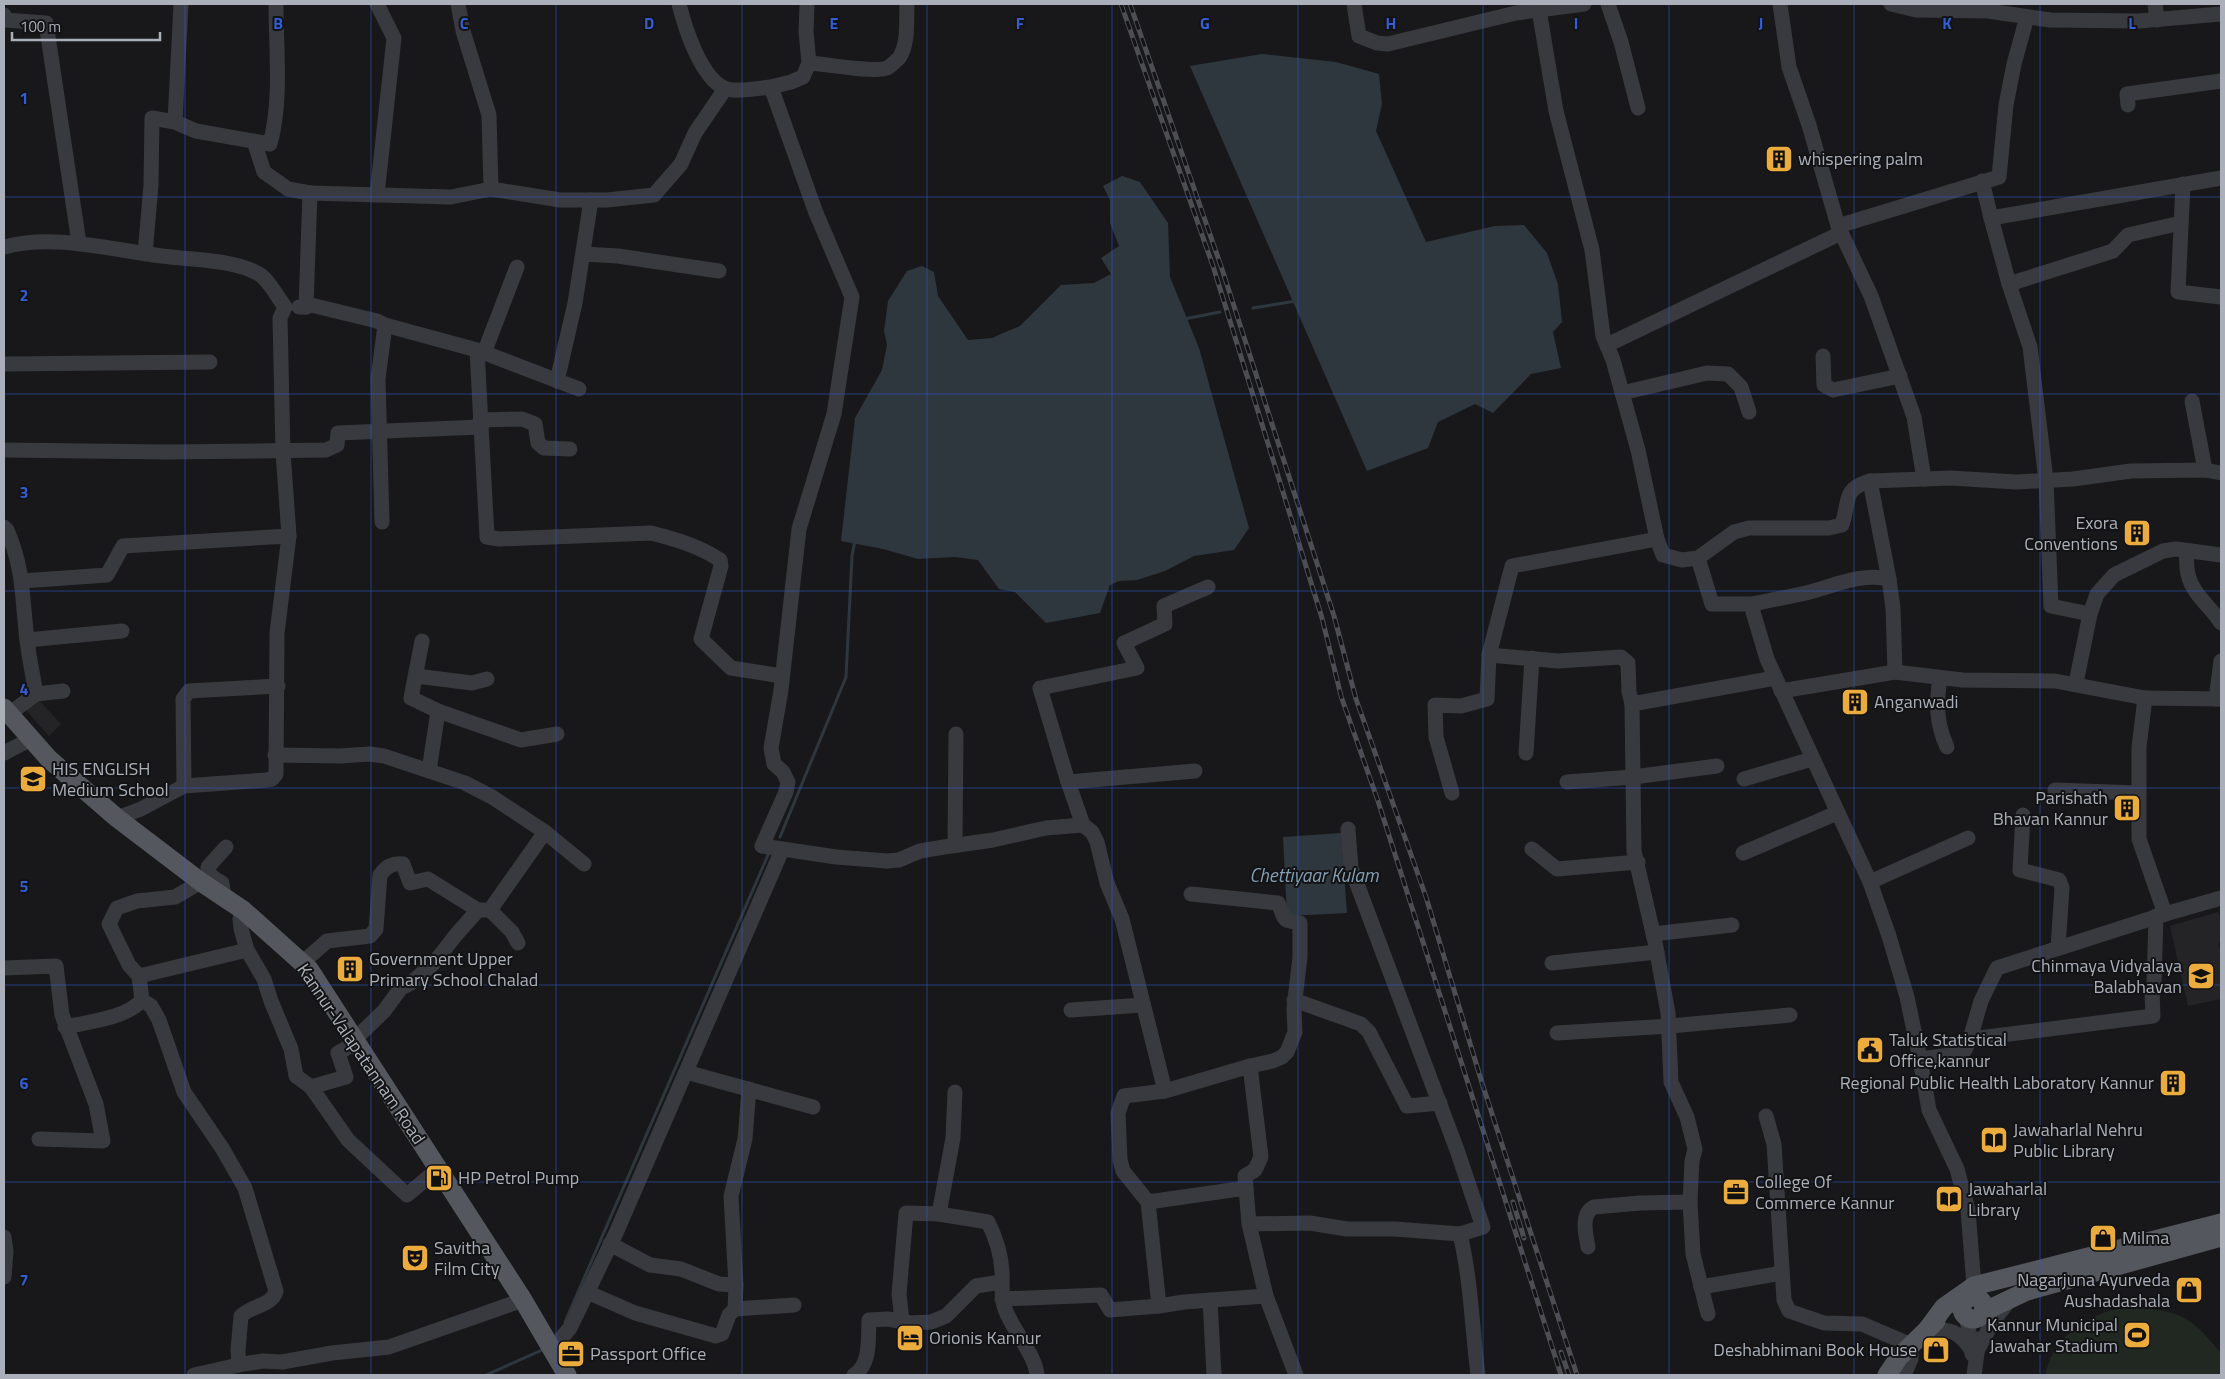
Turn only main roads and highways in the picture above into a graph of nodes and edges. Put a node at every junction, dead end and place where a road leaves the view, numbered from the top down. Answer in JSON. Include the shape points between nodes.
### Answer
{"nodes":[{"id":1,"x":7,"y":711,"type":"edge"},
{"id":2,"x":2221,"y":1223,"type":"edge"},
{"id":3,"x":2221,"y":1238,"type":"edge"},
{"id":4,"x":1972,"y":1305,"type":"junction"},
{"id":5,"x":1927,"y":1330,"type":"junction"},
{"id":6,"x":567,"y":1375,"type":"edge"},
{"id":7,"x":1887,"y":1375,"type":"edge"}],
"edges":[{"from":1,"to":6,"type":"main road","name":"Kannur-Valapatannam Road","via":[[49,759],[117,818],[200,882],[243,910],[308,969],[523,1300]]},
{"from":2,"to":4,"type":"main road","via":[[2003,1279]]},
{"from":3,"to":4,"type":"main road","via":[[2074,1276],[2012,1298]]},
{"from":4,"to":5,"type":"main road","via":[[1942,1326]]},
{"from":4,"to":5,"type":"main road","via":[[1944,1307]]},
{"from":5,"to":7,"type":"main road","via":[[1899,1357]]}]}
